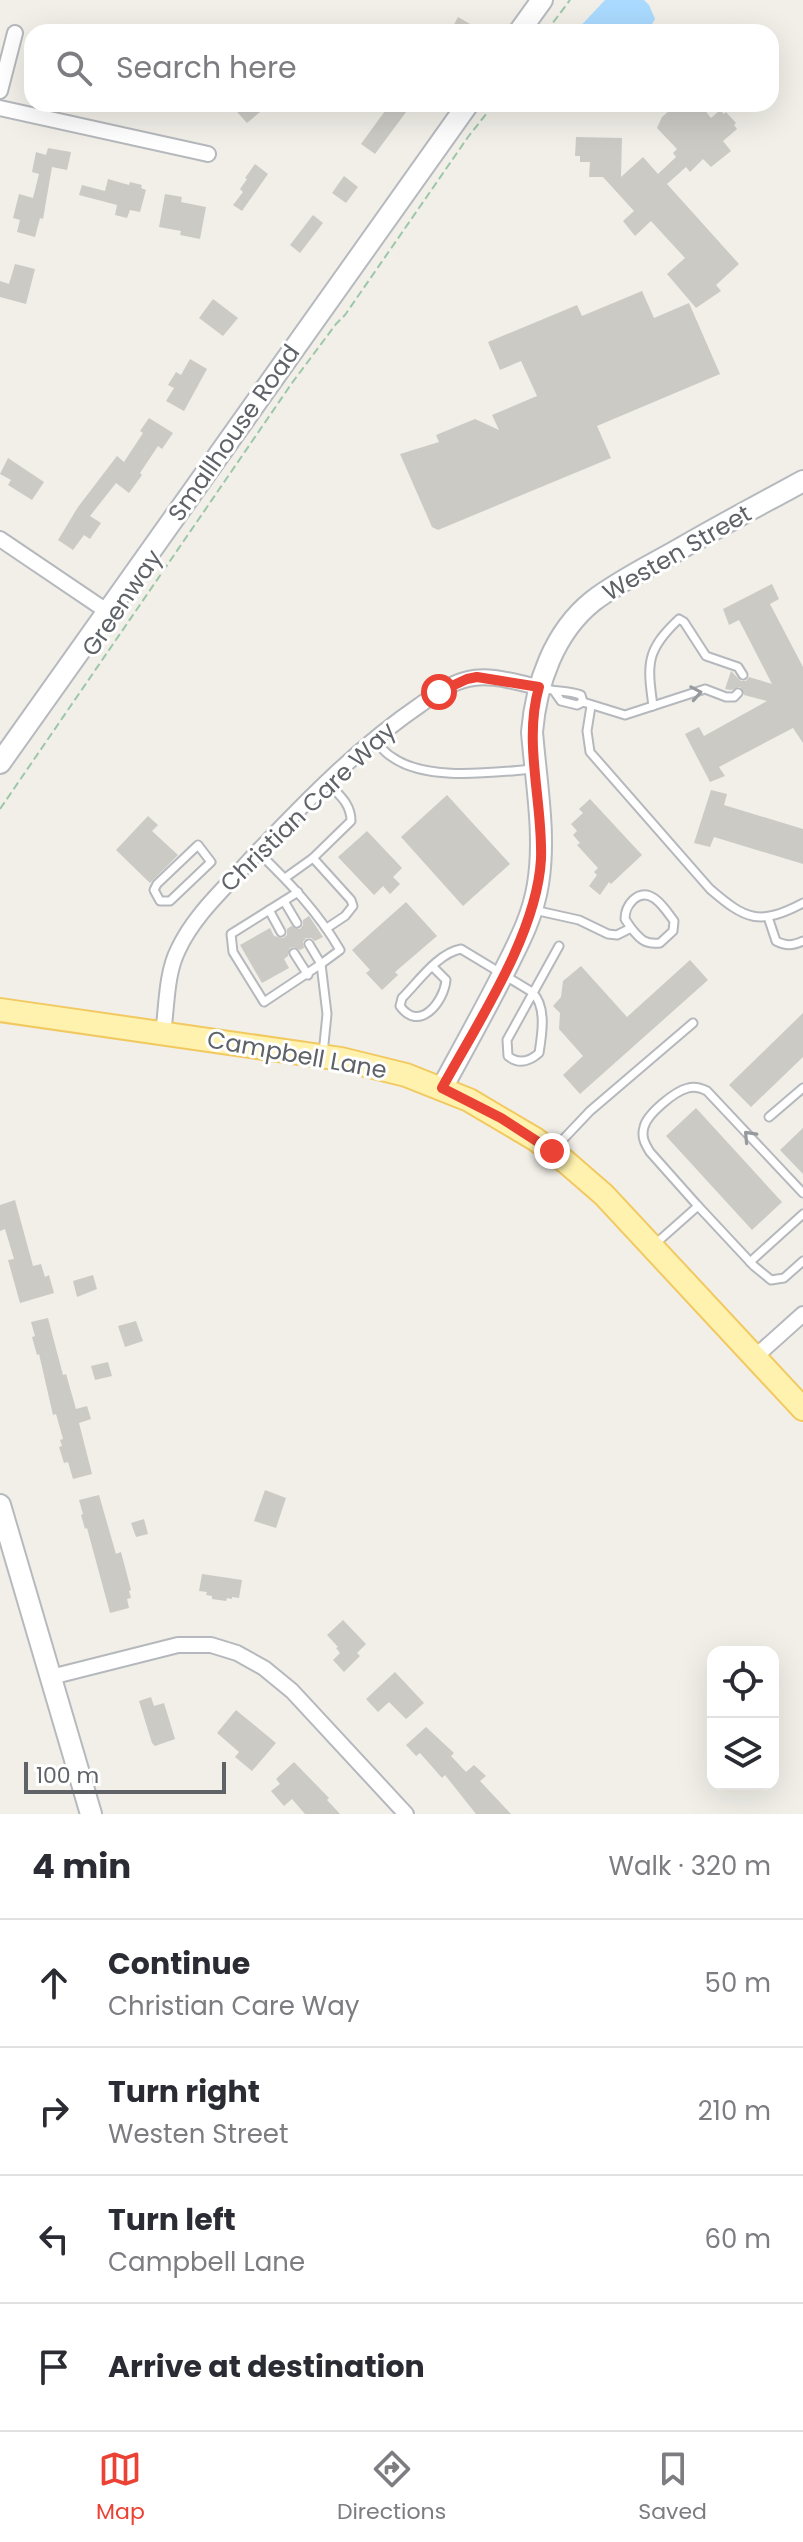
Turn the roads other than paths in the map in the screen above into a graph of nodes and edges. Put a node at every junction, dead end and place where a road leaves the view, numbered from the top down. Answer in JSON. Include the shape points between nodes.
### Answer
{"nodes":[{"id":1,"x":542,"y":0,"type":"edge"},
{"id":2,"x":525,"y":24,"type":"edge"},
{"id":3,"x":15,"y":33,"type":"dead end"},
{"id":4,"x":0,"y":91,"type":"edge"},
{"id":5,"x":0,"y":108,"type":"edge"},
{"id":6,"x":462,"y":112,"type":"edge"},
{"id":7,"x":208,"y":154,"type":"dead end"},
{"id":8,"x":803,"y":481,"type":"edge"},
{"id":9,"x":0,"y":539,"type":"edge"},
{"id":10,"x":108,"y":612,"type":"junction"},
{"id":11,"x":743,"y":675,"type":"dead end"},
{"id":12,"x":547,"y":689,"type":"junction"},
{"id":13,"x":738,"y":693,"type":"dead end"},
{"id":14,"x":587,"y":704,"type":"junction"},
{"id":15,"x":653,"y":706,"type":"junction"},
{"id":16,"x":374,"y":740,"type":"junction"},
{"id":17,"x":0,"y":763,"type":"edge"},
{"id":18,"x":535,"y":769,"type":"junction"},
{"id":19,"x":327,"y":782,"type":"junction"},
{"id":20,"x":198,"y":845,"type":"joint"},
{"id":21,"x":258,"y":852,"type":"junction"},
{"id":22,"x":313,"y":858,"type":"junction"},
{"id":23,"x":285,"y":878,"type":"junction"},
{"id":24,"x":298,"y":892,"type":"junction"},
{"id":25,"x":284,"y":901,"type":"junction"},
{"id":26,"x":803,"y":903,"type":"edge"},
{"id":27,"x":269,"y":910,"type":"junction"},
{"id":28,"x":532,"y":910,"type":"junction"},
{"id":29,"x":768,"y":917,"type":"junction"},
{"id":30,"x":297,"y":923,"type":"dead end"},
{"id":31,"x":327,"y":928,"type":"junction"},
{"id":32,"x":631,"y":928,"type":"junction"},
{"id":33,"x":281,"y":932,"type":"dead end"},
{"id":34,"x":803,"y":941,"type":"edge"},
{"id":35,"x":309,"y":944,"type":"dead end"},
{"id":36,"x":559,"y":946,"type":"dead end"},
{"id":37,"x":294,"y":953,"type":"dead end"},
{"id":38,"x":321,"y":964,"type":"junction"},
{"id":39,"x":433,"y":967,"type":"junction"},
{"id":40,"x":308,"y":975,"type":"junction"},
{"id":41,"x":502,"y":975,"type":"junction"},
{"id":42,"x":532,"y":992,"type":"junction"},
{"id":43,"x":0,"y":1010,"type":"edge"},
{"id":44,"x":693,"y":1023,"type":"dead end"},
{"id":45,"x":163,"y":1033,"type":"junction"},
{"id":46,"x":322,"y":1056,"type":"junction"},
{"id":47,"x":442,"y":1088,"type":"junction"},
{"id":48,"x":802,"y":1090,"type":"edge"},
{"id":49,"x":769,"y":1117,"type":"dead end"},
{"id":50,"x":552,"y":1151,"type":"junction"},
{"id":51,"x":803,"y":1193,"type":"edge"},
{"id":52,"x":698,"y":1206,"type":"junction"},
{"id":53,"x":803,"y":1214,"type":"edge"},
{"id":54,"x":652,"y":1246,"type":"junction"},
{"id":55,"x":803,"y":1261,"type":"edge"},
{"id":56,"x":750,"y":1262,"type":"junction"},
{"id":57,"x":803,"y":1314,"type":"edge"},
{"id":58,"x":755,"y":1357,"type":"junction"},
{"id":59,"x":803,"y":1409,"type":"edge"},
{"id":60,"x":0,"y":1505,"type":"edge"},
{"id":61,"x":51,"y":1677,"type":"junction"},
{"id":62,"x":91,"y":1814,"type":"edge"},
{"id":63,"x":406,"y":1814,"type":"edge"}],
"edges":[{"from":1,"to":2,"type":"street"},
{"from":3,"to":4,"type":"street"},
{"from":5,"to":7,"type":"street"},
{"from":6,"to":10,"type":"street","name":"Smallhouse Road"},
{"from":8,"to":12,"type":"street","name":"Westen Street","via":[[593,601],[549,662]]},
{"from":9,"to":10,"type":"street"},
{"from":10,"to":17,"type":"street","name":"Smallhouse Road"},
{"from":11,"to":15,"type":"lane","via":[[738,667],[706,656],[679,619],[652,652]]},
{"from":12,"to":14,"type":"lane","via":[[561,701]]},
{"from":12,"to":16,"type":"street","name":"Christian Care Way","via":[[486,677],[467,679],[439,692]]},
{"from":12,"to":18,"type":"street","name":"Westen Street","via":[[532,732]]},
{"from":15,"to":13,"type":"lane","one_way":true,"via":[[705,689],[726,697]]},
{"from":14,"to":15,"type":"lane","via":[[625,715]]},
{"from":14,"to":29,"type":"lane","via":[[590,752],[710,889],[732,908]]},
{"from":16,"to":18,"type":"lane","via":[[392,757],[428,770]]},
{"from":16,"to":19,"type":"street","name":"Christian Care Way"},
{"from":18,"to":28,"type":"street","name":"Westen Street","via":[[541,858]]},
{"from":19,"to":21,"type":"street","name":"Christian Care Way"},
{"from":19,"to":22,"type":"lane","via":[[346,802],[351,821]]},
{"from":20,"to":20,"type":"lane","via":[[157,884],[155,896],[160,901],[170,901],[211,862]]},
{"from":21,"to":23,"type":"lane"},
{"from":21,"to":45,"type":"street","name":"Christian Care Way","via":[[202,913],[177,952]]},
{"from":22,"to":23,"type":"lane"},
{"from":22,"to":31,"type":"lane","via":[[353,906]]},
{"from":23,"to":24,"type":"lane"},
{"from":24,"to":25,"type":"lane"},
{"from":24,"to":31,"type":"lane"},
{"from":25,"to":27,"type":"lane"},
{"from":25,"to":30,"type":"lane"},
{"from":26,"to":29,"type":"lane"},
{"from":27,"to":33,"type":"lane"},
{"from":27,"to":40,"type":"lane","via":[[231,934],[233,952],[264,1002]]},
{"from":28,"to":32,"type":"lane","via":[[579,920],[608,934]]},
{"from":28,"to":41,"type":"street","name":"Westen Street"},
{"from":29,"to":34,"type":"lane","via":[[776,941]]},
{"from":31,"to":38,"type":"lane","via":[[340,950]]},
{"from":32,"to":32,"type":"lane","via":[[625,912],[640,895],[658,901],[674,921],[673,931],[660,943],[642,941]]},
{"from":35,"to":38,"type":"lane"},
{"from":36,"to":42,"type":"lane"},
{"from":37,"to":40,"type":"lane"},
{"from":38,"to":40,"type":"lane"},
{"from":38,"to":46,"type":"lane","via":[[327,1014]]},
{"from":39,"to":39,"type":"lane","via":[[402,998],[405,1013],[422,1016],[439,1001],[446,980]]},
{"from":39,"to":41,"type":"lane","via":[[461,949]]},
{"from":41,"to":42,"type":"lane"},
{"from":41,"to":47,"type":"street","name":"Westen Street"},
{"from":42,"to":42,"type":"lane","via":[[540,1003],[539,1053],[532,1060],[517,1061],[508,1056],[507,1040]]},
{"from":43,"to":45,"type":"main road","name":"Campbell Lane"},
{"from":44,"to":50,"type":"lane","via":[[590,1111]]},
{"from":45,"to":46,"type":"main road","name":"Campbell Lane"},
{"from":46,"to":47,"type":"main road","name":"Campbell Lane"},
{"from":47,"to":50,"type":"main road","name":"Campbell Lane"},
{"from":48,"to":49,"type":"lane"},
{"from":50,"to":54,"type":"main road","name":"Campbell Lane"},
{"from":51,"to":52,"type":"lane","one_way":true,"via":[[707,1091],[689,1087],[645,1122],[644,1142]]},
{"from":52,"to":54,"type":"lane"},
{"from":52,"to":56,"type":"lane"},
{"from":53,"to":56,"type":"lane"},
{"from":54,"to":58,"type":"main road","name":"Campbell Lane"},
{"from":55,"to":56,"type":"lane","via":[[777,1280]]},
{"from":57,"to":58,"type":"street"},
{"from":58,"to":59,"type":"main road","name":"Campbell Lane"},
{"from":60,"to":61,"type":"street"},
{"from":61,"to":62,"type":"street"},
{"from":61,"to":63,"type":"street","via":[[178,1645],[211,1645],[237,1653],[292,1691]]}]}
